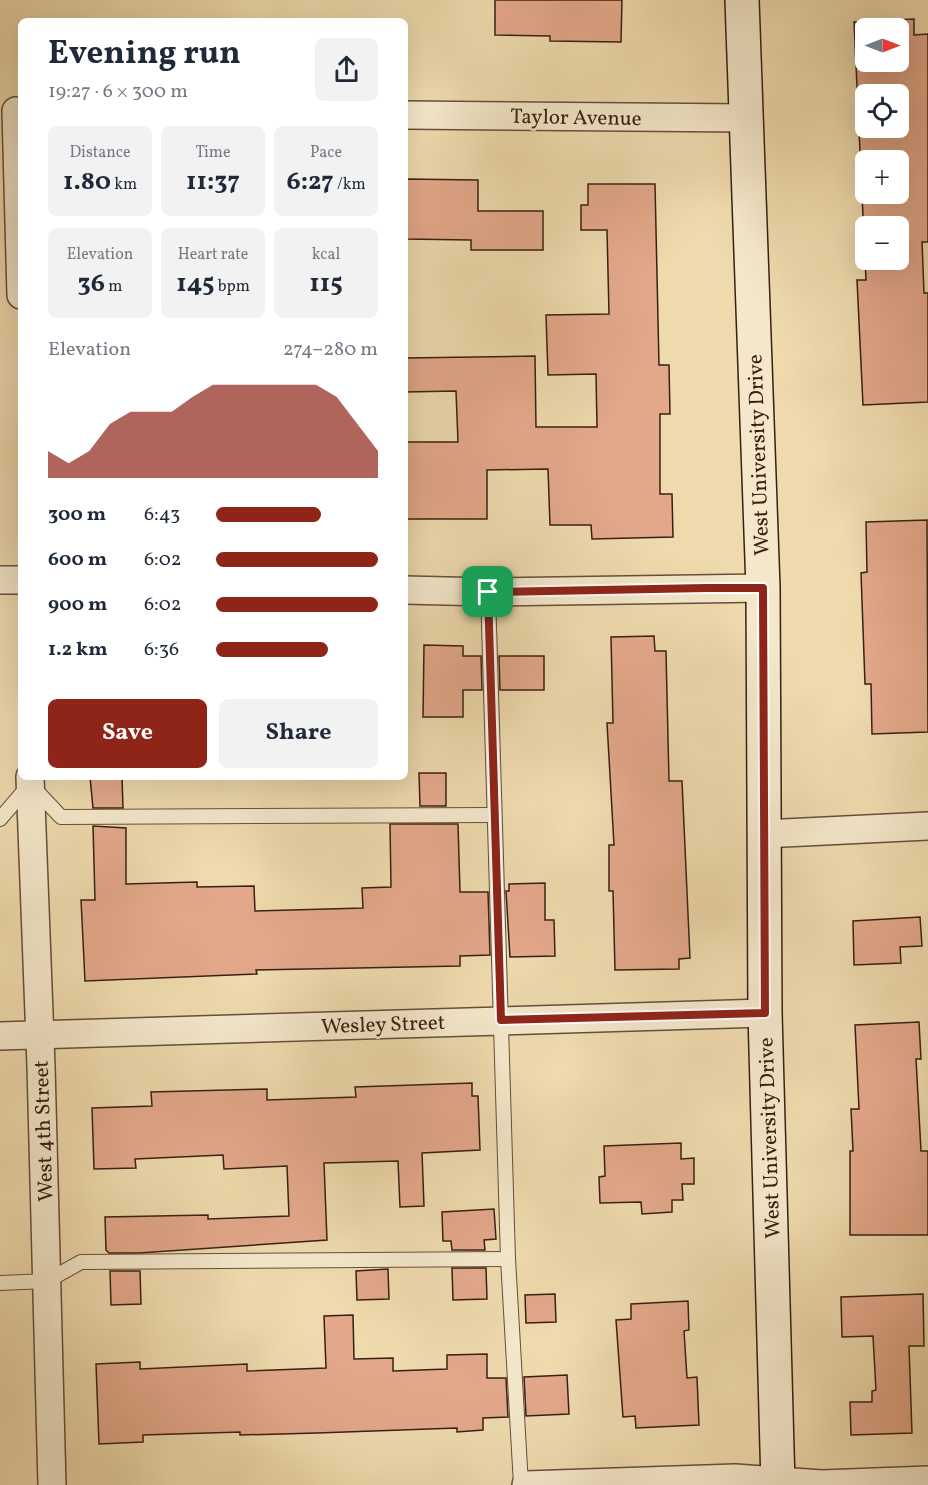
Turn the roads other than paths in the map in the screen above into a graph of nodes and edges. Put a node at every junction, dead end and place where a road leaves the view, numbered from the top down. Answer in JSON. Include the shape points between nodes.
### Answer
{"nodes":[{"id":1,"x":742,"y":0,"type":"edge"},
{"id":2,"x":12,"y":111,"type":"edge"},
{"id":3,"x":408,"y":115,"type":"edge"},
{"id":4,"x":747,"y":118,"type":"junction"},
{"id":5,"x":18,"y":234,"type":"edge"},
{"id":6,"x":0,"y":580,"type":"edge"},
{"id":7,"x":18,"y":580,"type":"edge"},
{"id":8,"x":763,"y":588,"type":"junction"},
{"id":9,"x":408,"y":590,"type":"edge"},
{"id":10,"x":488,"y":592,"type":"junction"},
{"id":11,"x":30,"y":781,"type":"edge"},
{"id":12,"x":494,"y":815,"type":"junction"},
{"id":13,"x":0,"y":819,"type":"edge"},
{"id":14,"x":928,"y":826,"type":"edge"},
{"id":15,"x":763,"y":834,"type":"junction"},
{"id":16,"x":765,"y":1013,"type":"junction"},
{"id":17,"x":501,"y":1020,"type":"junction"},
{"id":18,"x":40,"y":1035,"type":"junction"},
{"id":19,"x":0,"y":1036,"type":"edge"},
{"id":20,"x":508,"y":1259,"type":"junction"},
{"id":21,"x":47,"y":1281,"type":"junction"},
{"id":22,"x":0,"y":1283,"type":"edge"},
{"id":23,"x":928,"y":1480,"type":"edge"},
{"id":24,"x":778,"y":1483,"type":"edge"},
{"id":25,"x":52,"y":1485,"type":"edge"},
{"id":26,"x":524,"y":1485,"type":"edge"}],
"edges":[{"from":1,"to":4,"type":"main road","name":"West University Drive"},
{"from":2,"to":5,"type":"street"},
{"from":3,"to":4,"type":"street","name":"Taylor Avenue"},
{"from":4,"to":8,"type":"main road","name":"West University Drive"},
{"from":6,"to":7,"type":"street"},
{"from":8,"to":10,"type":"street"},
{"from":8,"to":15,"type":"main road","name":"West University Drive"},
{"from":9,"to":10,"type":"street"},
{"from":10,"to":12,"type":"lane"},
{"from":11,"to":12,"type":"lane","via":[[61,817]]},
{"from":11,"to":13,"type":"lane"},
{"from":11,"to":18,"type":"street","name":"West 4th Street"},
{"from":12,"to":17,"type":"lane"},
{"from":14,"to":15,"type":"street"},
{"from":15,"to":16,"type":"main road","name":"West University Drive"},
{"from":16,"to":17,"type":"street","name":"Wesley Street"},
{"from":16,"to":24,"type":"main road","name":"West University Drive"},
{"from":17,"to":18,"type":"street","name":"Wesley Street"},
{"from":17,"to":20,"type":"lane"},
{"from":18,"to":19,"type":"street","name":"Wesley Street"},
{"from":18,"to":21,"type":"street","name":"West 4th Street"},
{"from":20,"to":21,"type":"lane","via":[[81,1262]]},
{"from":20,"to":26,"type":"lane"},
{"from":21,"to":22,"type":"lane"},
{"from":21,"to":25,"type":"street","name":"West 4th Street"},
{"from":23,"to":24,"type":"street"},
{"from":24,"to":26,"type":"street","via":[[735,1478]]}]}
